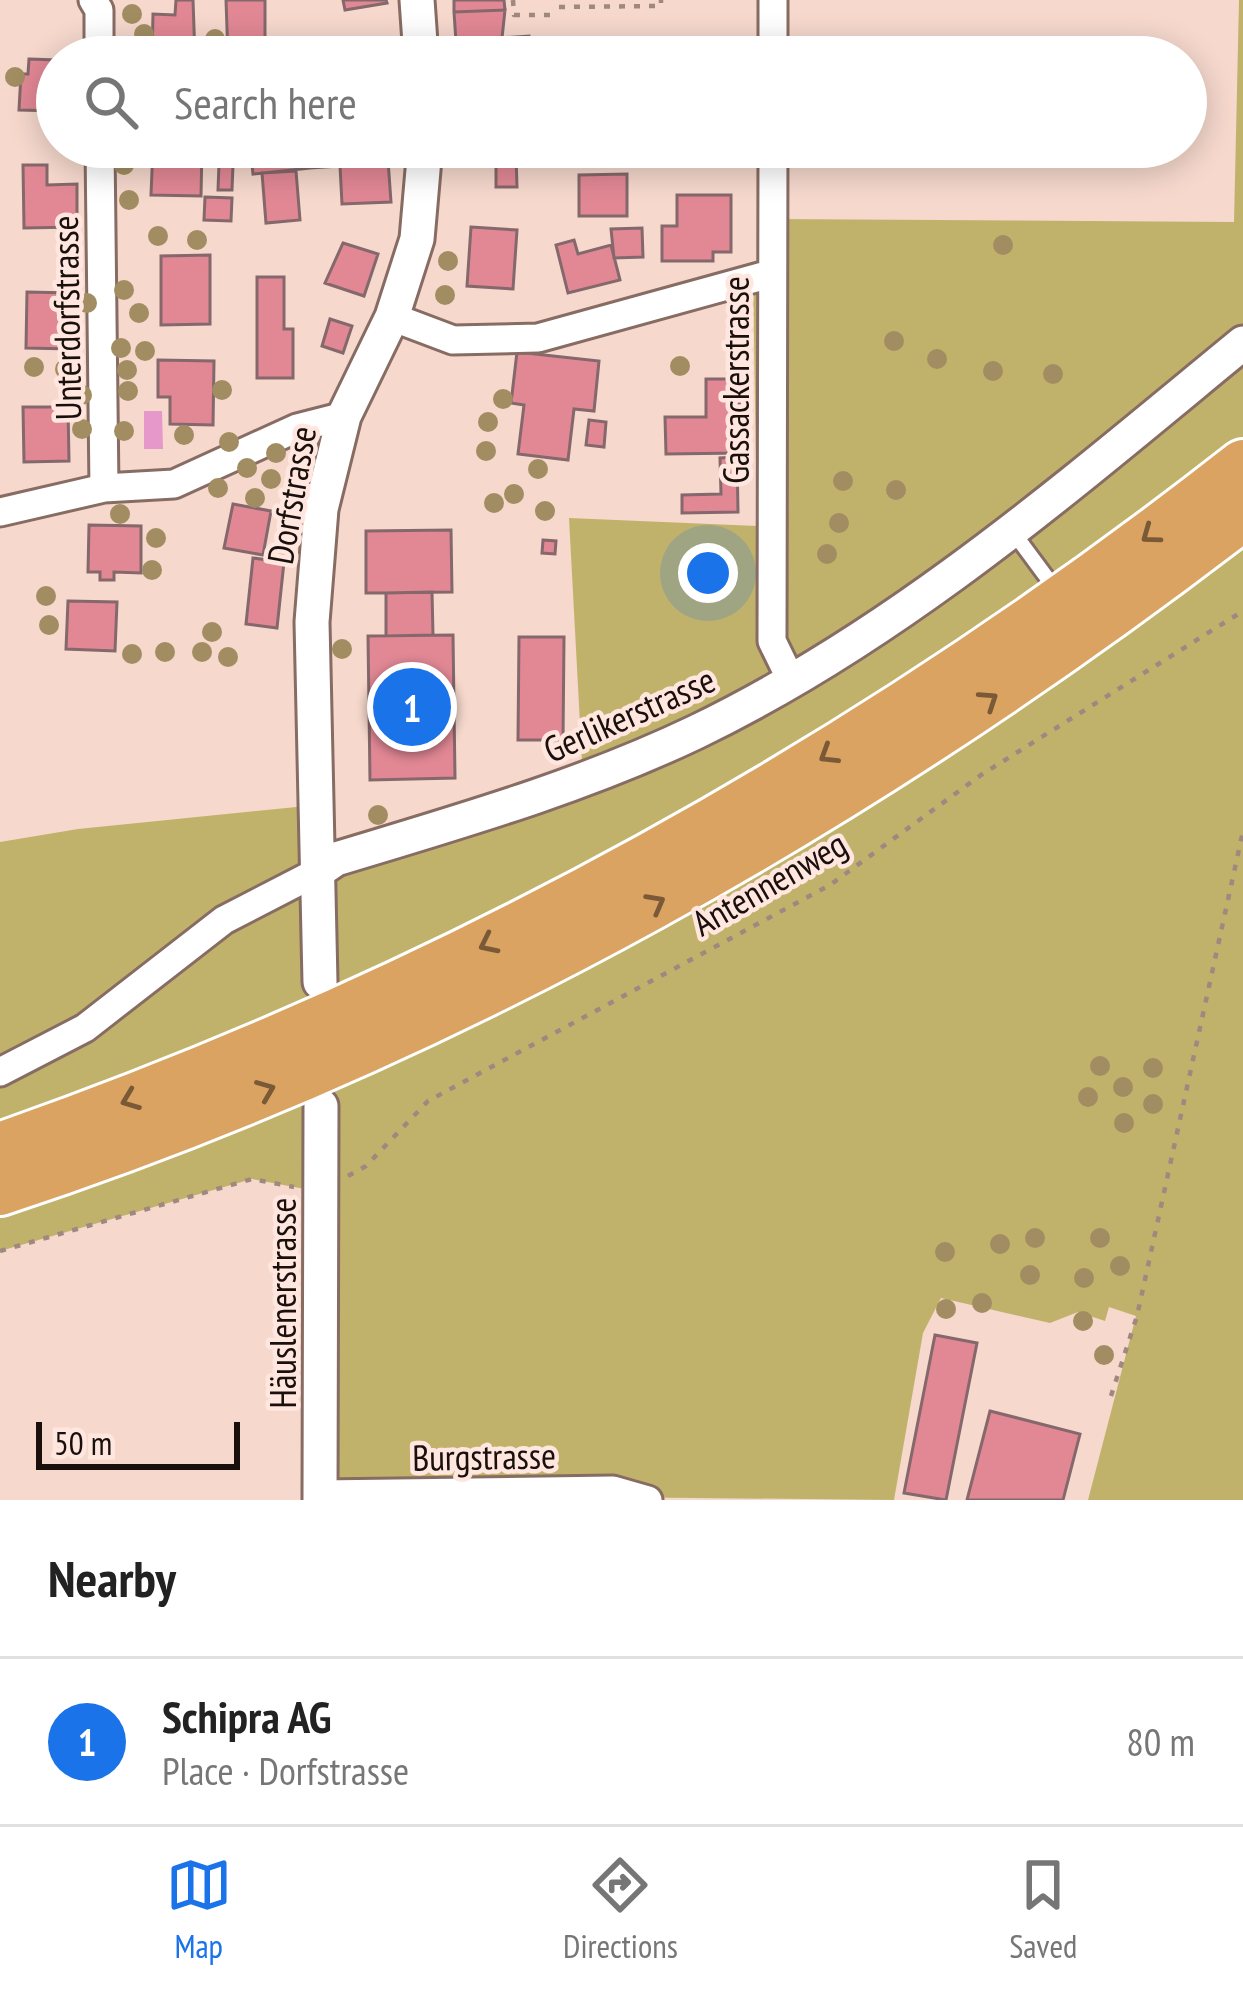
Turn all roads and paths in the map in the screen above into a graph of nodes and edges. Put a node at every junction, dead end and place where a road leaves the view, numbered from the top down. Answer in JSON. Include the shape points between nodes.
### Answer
{"nodes":[{"id":1,"x":93,"y":0,"type":"edge"},
{"id":2,"x":417,"y":0,"type":"edge"},
{"id":3,"x":513,"y":0,"type":"edge"},
{"id":4,"x":661,"y":0,"type":"edge"},
{"id":5,"x":773,"y":0,"type":"edge"},
{"id":6,"x":99,"y":36,"type":"edge"},
{"id":7,"x":420,"y":36,"type":"edge"},
{"id":8,"x":773,"y":36,"type":"edge"},
{"id":9,"x":100,"y":168,"type":"edge"},
{"id":10,"x":423,"y":168,"type":"edge"},
{"id":11,"x":773,"y":168,"type":"edge"},
{"id":12,"x":770,"y":274,"type":"junction"},
{"id":13,"x":392,"y":317,"type":"junction"},
{"id":14,"x":1243,"y":343,"type":"edge"},
{"id":15,"x":344,"y":416,"type":"junction"},
{"id":16,"x":1243,"y":464,"type":"edge"},
{"id":17,"x":104,"y":488,"type":"junction"},
{"id":18,"x":0,"y":512,"type":"edge"},
{"id":19,"x":1243,"y":516,"type":"edge"},
{"id":20,"x":1013,"y":532,"type":"junction"},
{"id":21,"x":1063,"y":599,"type":"junction"},
{"id":22,"x":1243,"y":611,"type":"edge"},
{"id":23,"x":791,"y":680,"type":"junction"},
{"id":24,"x":1243,"y":831,"type":"edge"},
{"id":25,"x":316,"y":872,"type":"junction"},
{"id":26,"x":320,"y":982,"type":"dead end"},
{"id":27,"x":0,"y":1072,"type":"edge"},
{"id":28,"x":321,"y":1106,"type":"dead end"},
{"id":29,"x":0,"y":1147,"type":"edge"},
{"id":30,"x":0,"y":1191,"type":"edge"},
{"id":31,"x":321,"y":1192,"type":"junction"},
{"id":32,"x":0,"y":1251,"type":"edge"},
{"id":33,"x":1111,"y":1396,"type":"dead end"},
{"id":34,"x":320,"y":1497,"type":"edge"},
{"id":35,"x":648,"y":1500,"type":"edge"}],
"edges":[{"from":1,"to":6,"type":"street"},
{"from":2,"to":7,"type":"street"},
{"from":3,"to":4,"type":"path","via":[[514,14]]},
{"from":5,"to":8,"type":"street"},
{"from":9,"to":17,"type":"street","name":"Unterdorfstrasse"},
{"from":10,"to":13,"type":"street","name":"Dorfstrasse","via":[[417,239]]},
{"from":11,"to":12,"type":"street","name":"Gassackerstrasse"},
{"from":12,"to":13,"type":"street","via":[[538,338],[453,340]]},
{"from":12,"to":23,"type":"street","name":"Gassackerstrasse","via":[[772,641]]},
{"from":13,"to":15,"type":"street","name":"Dorfstrasse"},
{"from":14,"to":20,"type":"street","name":"Gerlikerstrasse"},
{"from":15,"to":17,"type":"street","via":[[297,428],[174,484]]},
{"from":15,"to":25,"type":"street","name":"Dorfstrasse","via":[[321,509],[312,622]]},
{"from":16,"to":21,"type":"highway","one_way":true},
{"from":17,"to":18,"type":"street"},
{"from":30,"to":19,"type":"highway","one_way":true,"via":[[303,1075],[640,912],[955,723]]},
{"from":20,"to":21,"type":"lane"},
{"from":20,"to":23,"type":"street","name":"Gerlikerstrasse"},
{"from":21,"to":29,"type":"highway","one_way":true,"via":[[800,773],[540,918],[273,1043]]},
{"from":22,"to":31,"type":"path","name":"Antennenweg","via":[[981,775],[830,885],[428,1101],[365,1166]]},
{"from":23,"to":25,"type":"street","name":"Gerlikerstrasse","via":[[584,780]]},
{"from":24,"to":33,"type":"path","via":[[1137,1316]]},
{"from":25,"to":26,"type":"street"},
{"from":25,"to":27,"type":"street","name":"Gerlikerstrasse","via":[[224,920],[85,1028]]},
{"from":28,"to":31,"type":"street","name":"Häuslenerstrasse"},
{"from":31,"to":32,"type":"path","via":[[252,1179]]},
{"from":31,"to":34,"type":"street","name":"Häuslenerstrasse"},
{"from":34,"to":35,"type":"street","name":"Burgstrasse","via":[[613,1490]]}]}
